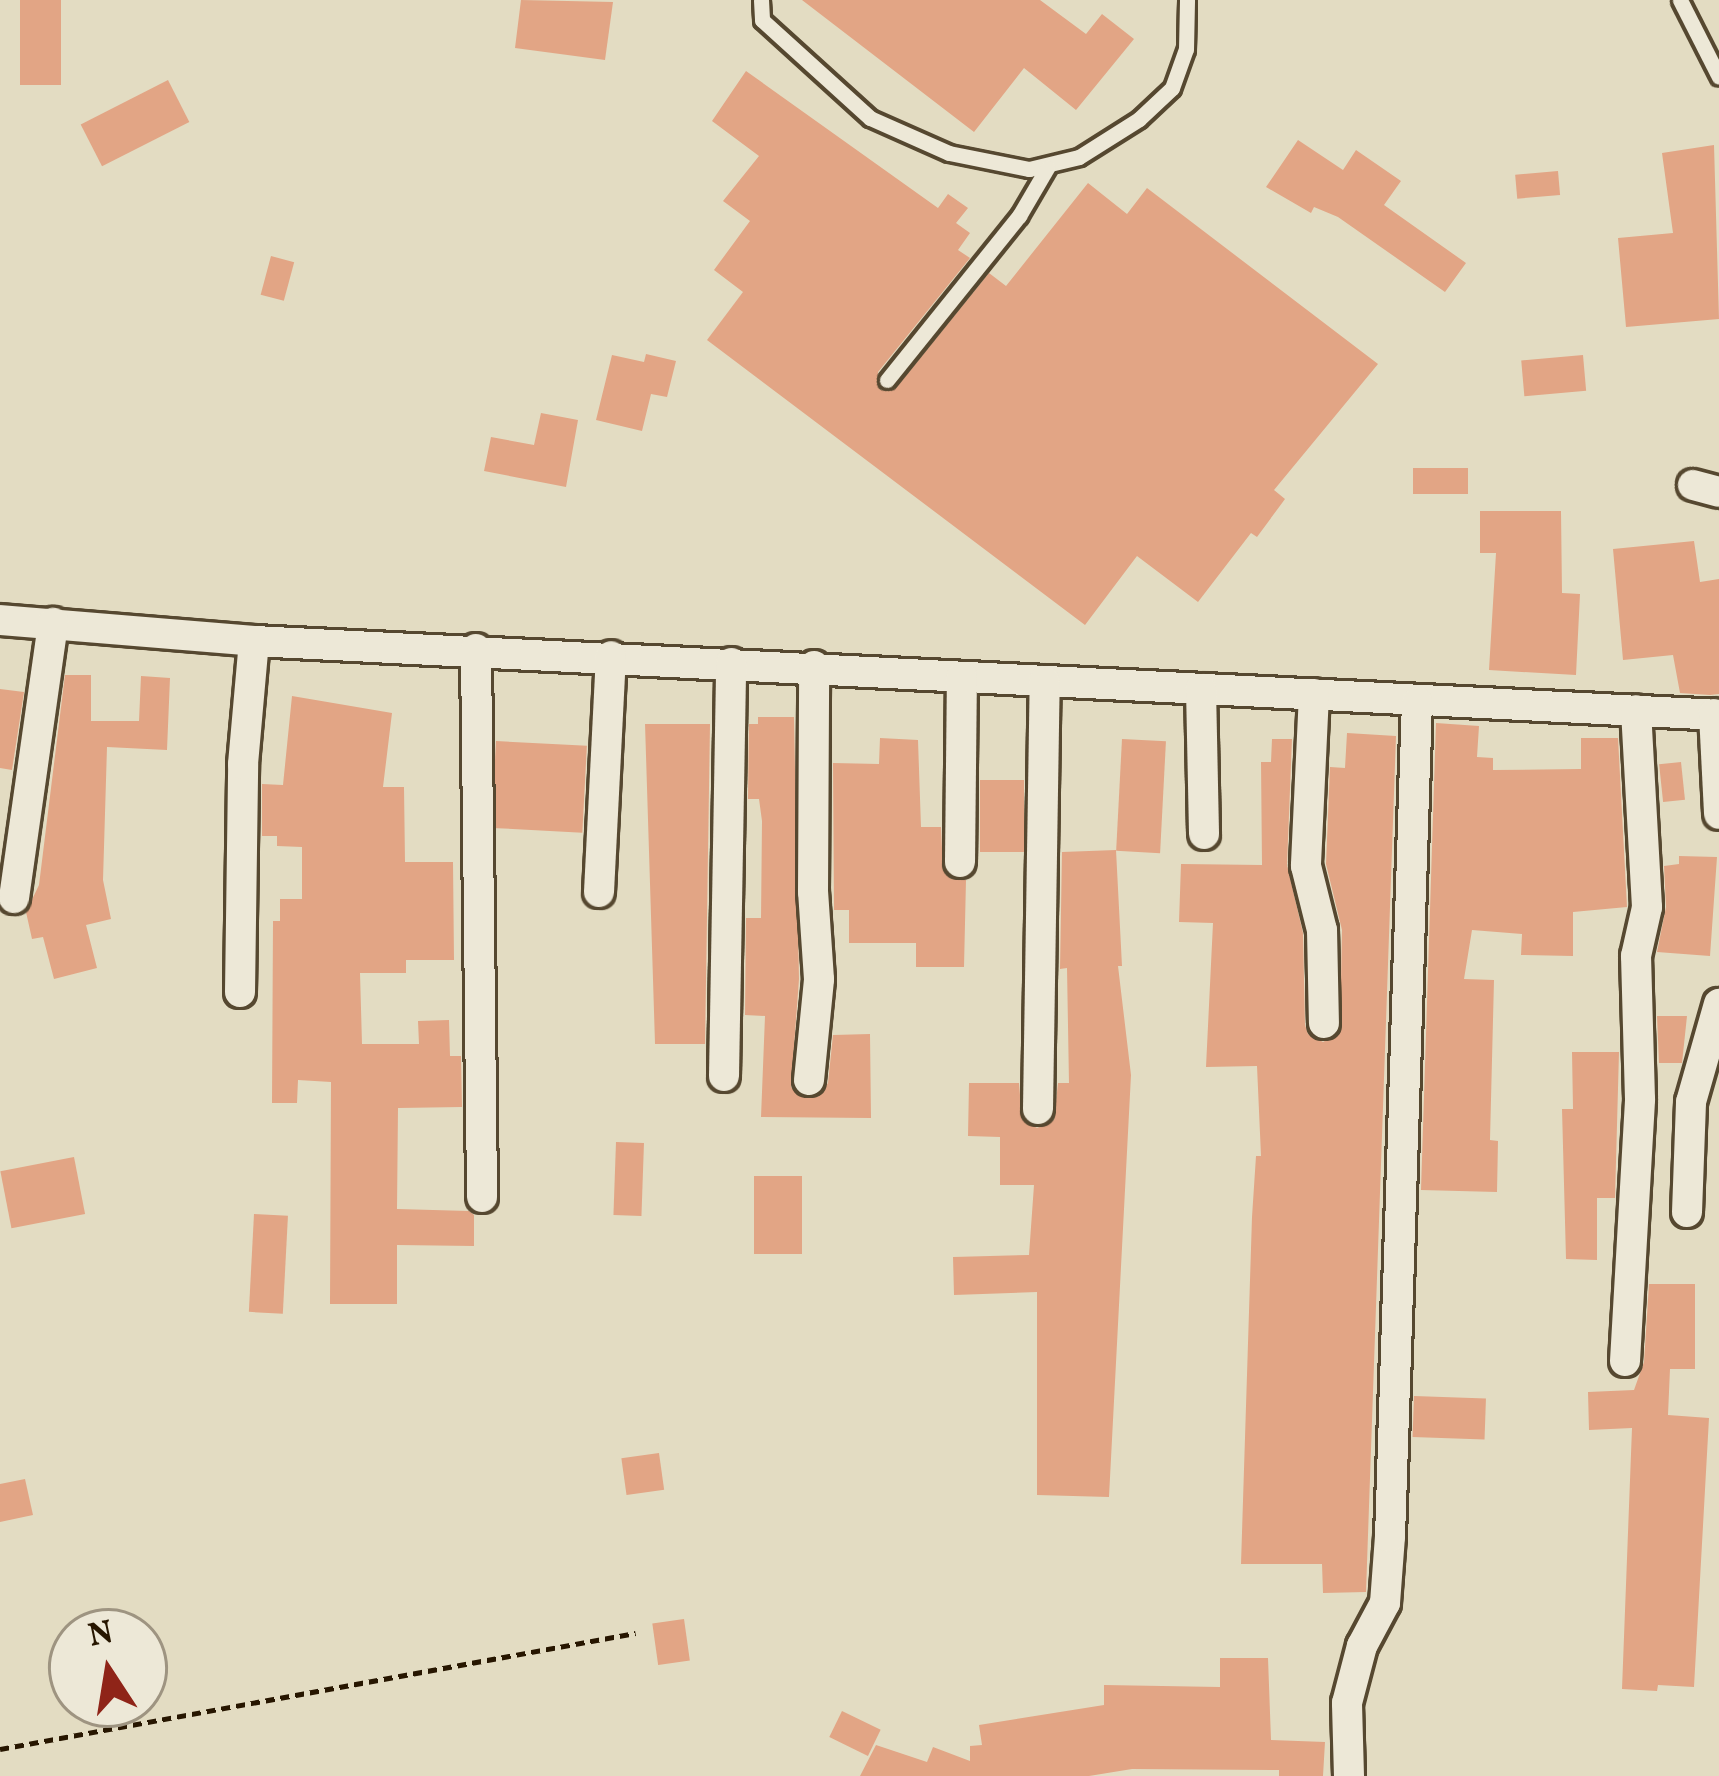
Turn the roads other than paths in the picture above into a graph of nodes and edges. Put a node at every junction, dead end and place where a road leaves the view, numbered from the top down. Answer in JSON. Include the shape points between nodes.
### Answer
{"nodes":[{"id":1,"x":761,"y":0,"type":"edge"},
{"id":2,"x":1187,"y":0,"type":"edge"},
{"id":3,"x":1680,"y":0,"type":"edge"},
{"id":4,"x":1719,"y":77,"type":"edge"},
{"id":5,"x":1047,"y":168,"type":"junction"},
{"id":6,"x":887,"y":380,"type":"dead end"},
{"id":7,"x":0,"y":620,"type":"edge"},
{"id":8,"x":52,"y":623,"type":"junction"},
{"id":9,"x":254,"y":641,"type":"junction"},
{"id":10,"x":476,"y":649,"type":"junction"},
{"id":11,"x":611,"y":656,"type":"junction"},
{"id":12,"x":731,"y":663,"type":"junction"},
{"id":13,"x":814,"y":666,"type":"junction"},
{"id":14,"x":962,"y":677,"type":"junction"},
{"id":15,"x":1045,"y":680,"type":"junction"},
{"id":16,"x":1201,"y":689,"type":"junction"},
{"id":17,"x":1315,"y":694,"type":"junction"},
{"id":18,"x":1417,"y":702,"type":"junction"},
{"id":19,"x":1636,"y":710,"type":"junction"},
{"id":20,"x":1717,"y":714,"type":"edge"},
{"id":21,"x":1719,"y":814,"type":"edge"},
{"id":22,"x":1204,"y":835,"type":"dead end"},
{"id":23,"x":960,"y":862,"type":"dead end"},
{"id":24,"x":599,"y":892,"type":"dead end"},
{"id":25,"x":14,"y":898,"type":"dead end"},
{"id":26,"x":239,"y":992,"type":"dead end"},
{"id":27,"x":1719,"y":1004,"type":"edge"},
{"id":28,"x":1324,"y":1023,"type":"dead end"},
{"id":29,"x":724,"y":1076,"type":"dead end"},
{"id":30,"x":808,"y":1080,"type":"dead end"},
{"id":31,"x":1038,"y":1109,"type":"dead end"},
{"id":32,"x":482,"y":1197,"type":"dead end"},
{"id":33,"x":1687,"y":1212,"type":"dead end"},
{"id":34,"x":1624,"y":1361,"type":"dead end"},
{"id":35,"x":1349,"y":1776,"type":"edge"}],
"edges":[{"from":1,"to":5,"type":"lane","via":[[762,20],[870,118],[949,153]]},
{"from":2,"to":5,"type":"lane","via":[[1186,49],[1172,88],[1139,119]]},
{"from":3,"to":4,"type":"lane"},
{"from":5,"to":6,"type":"lane","via":[[1019,216]]},
{"from":7,"to":8,"type":"street"},
{"from":8,"to":9,"type":"street"},
{"from":8,"to":25,"type":"street"},
{"from":9,"to":10,"type":"street"},
{"from":9,"to":26,"type":"street"},
{"from":10,"to":11,"type":"street"},
{"from":10,"to":32,"type":"street"},
{"from":11,"to":12,"type":"street"},
{"from":11,"to":24,"type":"street"},
{"from":12,"to":13,"type":"street"},
{"from":12,"to":29,"type":"street"},
{"from":13,"to":14,"type":"street"},
{"from":13,"to":30,"type":"street","via":[[819,979]]},
{"from":14,"to":15,"type":"street"},
{"from":14,"to":23,"type":"street"},
{"from":15,"to":16,"type":"street"},
{"from":15,"to":31,"type":"street"},
{"from":16,"to":17,"type":"street"},
{"from":16,"to":22,"type":"street"},
{"from":17,"to":18,"type":"street"},
{"from":17,"to":28,"type":"street","via":[[1306,866],[1322,930]]},
{"from":18,"to":19,"type":"street"},
{"from":18,"to":35,"type":"street","via":[[1390,1537],[1385,1603],[1362,1646],[1347,1703]]},
{"from":19,"to":20,"type":"street"},
{"from":19,"to":34,"type":"street","via":[[1647,907],[1636,956],[1640,1099]]},
{"from":20,"to":21,"type":"street"},
{"from":27,"to":33,"type":"street","via":[[1691,1102]]}]}
